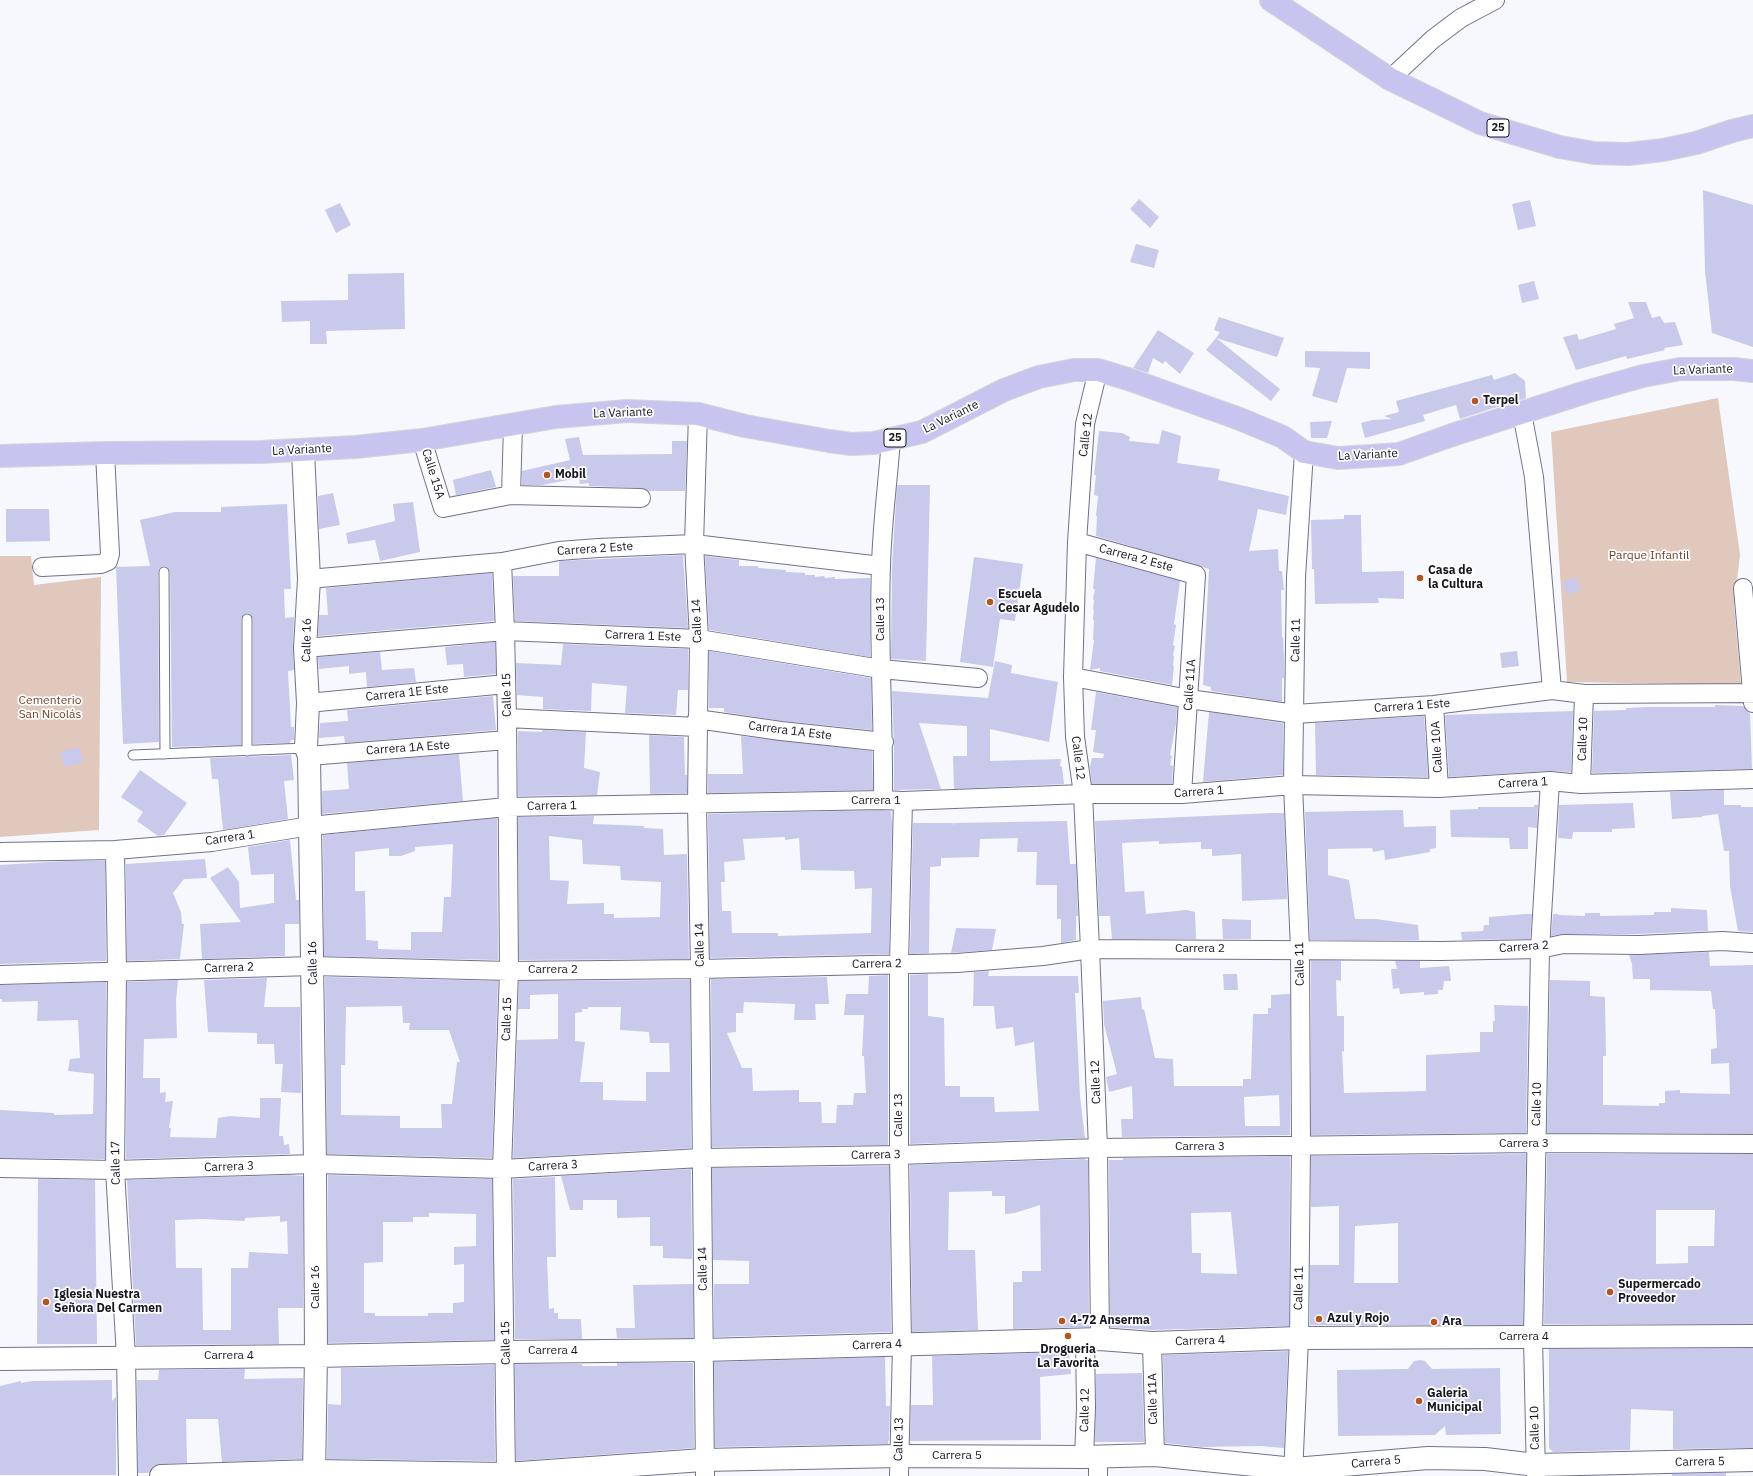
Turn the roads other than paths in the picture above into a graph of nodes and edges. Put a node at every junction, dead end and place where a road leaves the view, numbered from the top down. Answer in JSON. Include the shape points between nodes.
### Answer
{"nodes":[{"id":1,"x":1271,"y":0,"type":"edge"},
{"id":2,"x":1495,"y":0,"type":"edge"},
{"id":3,"x":1390,"y":79,"type":"junction"},
{"id":4,"x":1753,"y":126,"type":"edge"},
{"id":5,"x":1098,"y":370,"type":"junction"},
{"id":6,"x":1753,"y":371,"type":"edge"},
{"id":7,"x":1522,"y":413,"type":"junction"},
{"id":8,"x":698,"y":414,"type":"junction"},
{"id":9,"x":513,"y":425,"type":"junction"},
{"id":10,"x":891,"y":439,"type":"junction"},
{"id":11,"x":422,"y":440,"type":"junction"},
{"id":12,"x":303,"y":451,"type":"junction"},
{"id":13,"x":1304,"y":452,"type":"junction"},
{"id":14,"x":105,"y":453,"type":"junction"},
{"id":15,"x":0,"y":456,"type":"edge"},
{"id":16,"x":511,"y":494,"type":"junction"},
{"id":17,"x":641,"y":498,"type":"dead end"},
{"id":18,"x":1077,"y":542,"type":"junction"},
{"id":19,"x":694,"y":544,"type":"junction"},
{"id":20,"x":502,"y":562,"type":"junction"},
{"id":21,"x":881,"y":566,"type":"junction"},
{"id":22,"x":42,"y":567,"type":"dead end"},
{"id":23,"x":164,"y":572,"type":"dead end"},
{"id":24,"x":1196,"y":575,"type":"joint"},
{"id":25,"x":309,"y":579,"type":"junction"},
{"id":26,"x":1743,"y":588,"type":"dead end"},
{"id":27,"x":247,"y":619,"type":"dead end"},
{"id":28,"x":505,"y":631,"type":"junction"},
{"id":29,"x":699,"y":639,"type":"junction"},
{"id":30,"x":305,"y":648,"type":"junction"},
{"id":31,"x":881,"y":669,"type":"junction"},
{"id":32,"x":1073,"y":677,"type":"junction"},
{"id":33,"x":978,"y":678,"type":"dead end"},
{"id":34,"x":506,"y":684,"type":"junction"},
{"id":35,"x":1552,"y":690,"type":"junction"},
{"id":36,"x":1584,"y":694,"type":"junction"},
{"id":37,"x":1753,"y":696,"type":"edge"},
{"id":38,"x":1189,"y":699,"type":"junction"},
{"id":39,"x":308,"y":703,"type":"junction"},
{"id":40,"x":1434,"y":705,"type":"junction"},
{"id":41,"x":1295,"y":714,"type":"junction"},
{"id":42,"x":507,"y":718,"type":"junction"},
{"id":43,"x":697,"y":723,"type":"junction"},
{"id":44,"x":507,"y":740,"type":"junction"},
{"id":45,"x":884,"y":742,"type":"junction"},
{"id":46,"x":247,"y":751,"type":"junction"},
{"id":47,"x":307,"y":752,"type":"junction"},
{"id":48,"x":165,"y":754,"type":"junction"},
{"id":49,"x":133,"y":755,"type":"dead end"},
{"id":50,"x":1753,"y":779,"type":"edge"},
{"id":51,"x":1550,"y":781,"type":"junction"},
{"id":52,"x":1581,"y":784,"type":"junction"},
{"id":53,"x":1294,"y":786,"type":"junction"},
{"id":54,"x":1439,"y":788,"type":"junction"},
{"id":55,"x":1083,"y":794,"type":"junction"},
{"id":56,"x":1182,"y":794,"type":"junction"},
{"id":57,"x":883,"y":800,"type":"junction"},
{"id":58,"x":903,"y":801,"type":"junction"},
{"id":59,"x":697,"y":804,"type":"junction"},
{"id":60,"x":507,"y":807,"type":"junction"},
{"id":61,"x":310,"y":826,"type":"junction"},
{"id":62,"x":115,"y":850,"type":"junction"},
{"id":63,"x":0,"y":852,"type":"edge"},
{"id":64,"x":1753,"y":943,"type":"edge"},
{"id":65,"x":1090,"y":949,"type":"junction"},
{"id":66,"x":1540,"y":949,"type":"junction"},
{"id":67,"x":1300,"y":950,"type":"junction"},
{"id":68,"x":899,"y":964,"type":"junction"},
{"id":69,"x":313,"y":966,"type":"junction"},
{"id":70,"x":700,"y":969,"type":"junction"},
{"id":71,"x":116,"y":971,"type":"junction"},
{"id":72,"x":509,"y":971,"type":"junction"},
{"id":73,"x":0,"y":975,"type":"edge"},
{"id":74,"x":1536,"y":1143,"type":"junction"},
{"id":75,"x":1753,"y":1144,"type":"edge"},
{"id":76,"x":1301,"y":1146,"type":"junction"},
{"id":77,"x":1098,"y":1148,"type":"junction"},
{"id":78,"x":899,"y":1155,"type":"junction"},
{"id":79,"x":701,"y":1158,"type":"junction"},
{"id":80,"x":315,"y":1164,"type":"junction"},
{"id":81,"x":0,"y":1168,"type":"edge"},
{"id":82,"x":502,"y":1169,"type":"junction"},
{"id":83,"x":115,"y":1170,"type":"junction"},
{"id":84,"x":1753,"y":1336,"type":"edge"},
{"id":85,"x":1533,"y":1337,"type":"junction"},
{"id":86,"x":1299,"y":1338,"type":"junction"},
{"id":87,"x":1092,"y":1340,"type":"junction"},
{"id":88,"x":1152,"y":1343,"type":"junction"},
{"id":89,"x":902,"y":1344,"type":"junction"},
{"id":90,"x":704,"y":1350,"type":"junction"},
{"id":91,"x":506,"y":1352,"type":"junction"},
{"id":92,"x":316,"y":1356,"type":"junction"},
{"id":93,"x":126,"y":1357,"type":"junction"},
{"id":94,"x":0,"y":1359,"type":"edge"},
{"id":95,"x":1155,"y":1455,"type":"junction"},
{"id":96,"x":1753,"y":1460,"type":"edge"},
{"id":97,"x":1094,"y":1463,"type":"edge"},
{"id":98,"x":899,"y":1466,"type":"edge"},
{"id":99,"x":704,"y":1468,"type":"edge"},
{"id":100,"x":1536,"y":1470,"type":"edge"},
{"id":101,"x":1293,"y":1473,"type":"edge"},
{"id":102,"x":314,"y":1474,"type":"edge"},
{"id":103,"x":506,"y":1475,"type":"edge"},
{"id":104,"x":128,"y":1476,"type":"edge"},
{"id":105,"x":161,"y":1476,"type":"edge"}],
"edges":[{"from":1,"to":3,"type":"main road","number":"25"},
{"from":2,"to":3,"type":"street","via":[[1461,18],[1433,39]]},
{"from":3,"to":4,"type":"main road","number":"25","via":[[1480,123],[1560,147],[1594,153],[1628,154],[1663,150]]},
{"from":5,"to":10,"type":"main road","name":"La Variante","number":"25","via":[[1074,370],[1039,377],[1004,390],[922,432]]},
{"from":5,"to":13,"type":"main road","name":"La Variante","number":"25","via":[[1240,419],[1283,437]]},
{"from":5,"to":18,"type":"street","name":"Calle 12","via":[[1085,424]]},
{"from":6,"to":7,"type":"main road","name":"La Variante","number":"25","via":[[1734,368],[1680,369],[1643,376]]},
{"from":7,"to":13,"type":"main road","name":"La Variante","number":"25","via":[[1399,454],[1338,458]]},
{"from":7,"to":35,"type":"street","via":[[1534,477]]},
{"from":8,"to":9,"type":"main road","name":"La Variante","number":"25","via":[[627,411],[556,417]]},
{"from":8,"to":10,"type":"main road","name":"La Variante","number":"25","via":[[745,426],[851,444]]},
{"from":8,"to":19,"type":"street","name":"Calle 14"},
{"from":9,"to":11,"type":"main road","name":"La Variante","number":"25"},
{"from":9,"to":16,"type":"street"},
{"from":10,"to":21,"type":"street","name":"Calle 13"},
{"from":11,"to":12,"type":"main road","name":"La Variante","number":"25"},
{"from":11,"to":16,"type":"street","name":"Calle 15A","via":[[443,508]]},
{"from":12,"to":14,"type":"main road","name":"La Variante","number":"25"},
{"from":12,"to":25,"type":"street","name":"Calle 16"},
{"from":13,"to":41,"type":"street","name":"Calle 11","via":[[1296,578]]},
{"from":14,"to":15,"type":"main road","name":"La Variante","number":"25"},
{"from":14,"to":22,"type":"street","via":[[110,554],[108,561],[101,564]]},
{"from":16,"to":17,"type":"street"},
{"from":18,"to":24,"type":"street","name":"Carrera 2 Este"},
{"from":18,"to":32,"type":"street","name":"Calle 12"},
{"from":19,"to":20,"type":"street","name":"Carrera 2 Este","via":[[567,550]]},
{"from":19,"to":21,"type":"street","name":"Carrera 2 Este"},
{"from":19,"to":29,"type":"street","name":"Calle 14"},
{"from":20,"to":25,"type":"street","name":"Carrera 2 Este"},
{"from":20,"to":28,"type":"street","name":"Calle 15"},
{"from":21,"to":31,"type":"street","name":"Calle 13"},
{"from":23,"to":48,"type":"lane"},
{"from":24,"to":38,"type":"street","name":"Calle 11A"},
{"from":25,"to":30,"type":"street","name":"Calle 16"},
{"from":26,"to":37,"type":"street"},
{"from":27,"to":46,"type":"lane"},
{"from":28,"to":29,"type":"street","name":"Carrera 1 Este"},
{"from":28,"to":30,"type":"street","name":"Carrera 1 Este"},
{"from":28,"to":34,"type":"street","name":"Calle 15"},
{"from":29,"to":31,"type":"street","name":"Carrera 1 Este"},
{"from":29,"to":43,"type":"street","name":"Calle 14"},
{"from":30,"to":39,"type":"street","name":"Calle 16"},
{"from":31,"to":33,"type":"street","name":"Carrera 1 Este"},
{"from":31,"to":45,"type":"street","name":"Calle 13"},
{"from":32,"to":38,"type":"street","name":"Carrera 1 Este"},
{"from":32,"to":55,"type":"street","name":"Calle 12","via":[[1075,737]]},
{"from":34,"to":39,"type":"street","name":"Carrera 1E Este"},
{"from":34,"to":42,"type":"street","name":"Calle 15"},
{"from":35,"to":36,"type":"street","name":"Carrera 1 Este"},
{"from":35,"to":40,"type":"street","name":"Carrera 1 Este"},
{"from":36,"to":37,"type":"street","name":"Carrera 1 Este"},
{"from":36,"to":52,"type":"street","name":"Calle 10"},
{"from":38,"to":41,"type":"street","name":"Carrera 1 Este"},
{"from":38,"to":56,"type":"street","name":"Calle 11A"},
{"from":39,"to":47,"type":"street","name":"Calle 16"},
{"from":40,"to":41,"type":"street","name":"Carrera 1 Este"},
{"from":40,"to":54,"type":"street","name":"Calle 10A"},
{"from":41,"to":53,"type":"street","name":"Calle 11"},
{"from":42,"to":43,"type":"street","name":"Carrera 1A Este"},
{"from":42,"to":44,"type":"street","name":"Calle 15"},
{"from":43,"to":45,"type":"street","name":"Carrera 1A Este"},
{"from":43,"to":59,"type":"street","name":"Calle 14"},
{"from":44,"to":47,"type":"street","name":"Carrera 1A Este"},
{"from":44,"to":60,"type":"street","name":"Calle 15"},
{"from":45,"to":57,"type":"street","name":"Calle 13"},
{"from":46,"to":47,"type":"lane"},
{"from":46,"to":48,"type":"lane"},
{"from":47,"to":61,"type":"street","name":"Calle 16"},
{"from":48,"to":49,"type":"lane"},
{"from":50,"to":52,"type":"street","name":"Carrera 1"},
{"from":51,"to":52,"type":"street","name":"Carrera 1"},
{"from":51,"to":54,"type":"street","name":"Carrera 1"},
{"from":51,"to":66,"type":"street","name":"Calle 10"},
{"from":53,"to":54,"type":"street","name":"Carrera 1"},
{"from":53,"to":56,"type":"street","name":"Carrera 1"},
{"from":53,"to":67,"type":"street","name":"Calle 11"},
{"from":55,"to":56,"type":"street","name":"Carrera 1"},
{"from":55,"to":58,"type":"street","name":"Carrera 1"},
{"from":55,"to":65,"type":"street","name":"Calle 12"},
{"from":57,"to":58,"type":"street","name":"Carrera 1"},
{"from":57,"to":59,"type":"street","name":"Carrera 1"},
{"from":58,"to":68,"type":"street","name":"Calle 13"},
{"from":59,"to":60,"type":"street","name":"Carrera 1"},
{"from":59,"to":70,"type":"street","name":"Calle 14"},
{"from":60,"to":61,"type":"street","name":"Carrera 1"},
{"from":60,"to":72,"type":"street","name":"Calle 15"},
{"from":61,"to":62,"type":"street","name":"Carrera 1","via":[[212,842]]},
{"from":61,"to":69,"type":"street","name":"Calle 16"},
{"from":62,"to":63,"type":"street","name":"Carrera 1"},
{"from":62,"to":71,"type":"street","name":"Calle 17"},
{"from":64,"to":66,"type":"street","name":"Carrera 2","via":[[1722,941],[1639,945],[1563,944]]},
{"from":65,"to":67,"type":"street","name":"Carrera 2"},
{"from":65,"to":68,"type":"street","name":"Carrera 2","via":[[1043,956]]},
{"from":65,"to":77,"type":"street","name":"Calle 12"},
{"from":66,"to":67,"type":"street","name":"Carrera 2"},
{"from":66,"to":74,"type":"street","name":"Calle 10"},
{"from":67,"to":76,"type":"street","name":"Calle 11"},
{"from":68,"to":70,"type":"street","name":"Carrera 2"},
{"from":68,"to":78,"type":"street","name":"Calle 13"},
{"from":69,"to":71,"type":"street","name":"Carrera 2"},
{"from":69,"to":72,"type":"street","name":"Carrera 2"},
{"from":69,"to":80,"type":"street","name":"Calle 16"},
{"from":70,"to":72,"type":"street","name":"Carrera 2"},
{"from":70,"to":79,"type":"street","name":"Calle 14"},
{"from":71,"to":73,"type":"street","name":"Carrera 2"},
{"from":71,"to":83,"type":"street","name":"Calle 17"},
{"from":72,"to":82,"type":"street","name":"Calle 15"},
{"from":74,"to":75,"type":"street","name":"Carrera 3"},
{"from":74,"to":76,"type":"street","name":"Carrera 3"},
{"from":74,"to":85,"type":"street","name":"Calle 10"},
{"from":76,"to":77,"type":"street","name":"Carrera 3"},
{"from":76,"to":86,"type":"street","name":"Calle 11"},
{"from":77,"to":78,"type":"street","name":"Carrera 3"},
{"from":77,"to":87,"type":"street","name":"Calle 12"},
{"from":78,"to":79,"type":"street","name":"Carrera 3"},
{"from":78,"to":89,"type":"street","name":"Calle 13"},
{"from":79,"to":82,"type":"street","name":"Carrera 3"},
{"from":79,"to":90,"type":"street","name":"Calle 14"},
{"from":80,"to":82,"type":"street","name":"Carrera 3"},
{"from":80,"to":83,"type":"street","name":"Carrera 3"},
{"from":80,"to":92,"type":"street","name":"Calle 16"},
{"from":81,"to":83,"type":"street","name":"Carrera 3"},
{"from":82,"to":91,"type":"street","name":"Calle 15"},
{"from":83,"to":93,"type":"street","name":"Calle 17"},
{"from":84,"to":85,"type":"street","name":"Carrera 4"},
{"from":85,"to":86,"type":"street","name":"Carrera 4"},
{"from":85,"to":100,"type":"street","name":"Calle 10"},
{"from":86,"to":88,"type":"street","name":"Carrera 4"},
{"from":86,"to":101,"type":"street","name":"Calle 11"},
{"from":87,"to":88,"type":"street","name":"Carrera 4"},
{"from":87,"to":89,"type":"street","name":"Carrera 4"},
{"from":87,"to":97,"type":"street","name":"Calle 12","via":[[1086,1408]]},
{"from":88,"to":95,"type":"street","name":"Calle 11A"},
{"from":89,"to":90,"type":"street","name":"Carrera 4"},
{"from":89,"to":98,"type":"street","name":"Calle 13"},
{"from":90,"to":91,"type":"street","name":"Carrera 4"},
{"from":90,"to":99,"type":"street","name":"Calle 14"},
{"from":91,"to":92,"type":"street","name":"Carrera 4"},
{"from":91,"to":103,"type":"street","name":"Calle 15"},
{"from":92,"to":93,"type":"street","name":"Carrera 4"},
{"from":92,"to":102,"type":"street","name":"Calle 16"},
{"from":93,"to":94,"type":"street","name":"Carrera 4"},
{"from":93,"to":104,"type":"street","name":"Calle 17"},
{"from":95,"to":97,"type":"street","name":"Carrera 5"},
{"from":95,"to":101,"type":"street","name":"Carrera 5"},
{"from":96,"to":100,"type":"street","name":"Carrera 5"},
{"from":97,"to":98,"type":"street","name":"Carrera 5"},
{"from":98,"to":99,"type":"street","name":"Carrera 5"},
{"from":99,"to":103,"type":"street","name":"Carrera 5"},
{"from":100,"to":101,"type":"street","name":"Carrera 5","via":[[1485,1459],[1428,1458]]},
{"from":102,"to":103,"type":"street","name":"Carrera 5"},
{"from":102,"to":105,"type":"street","name":"Carrera 5"}]}
